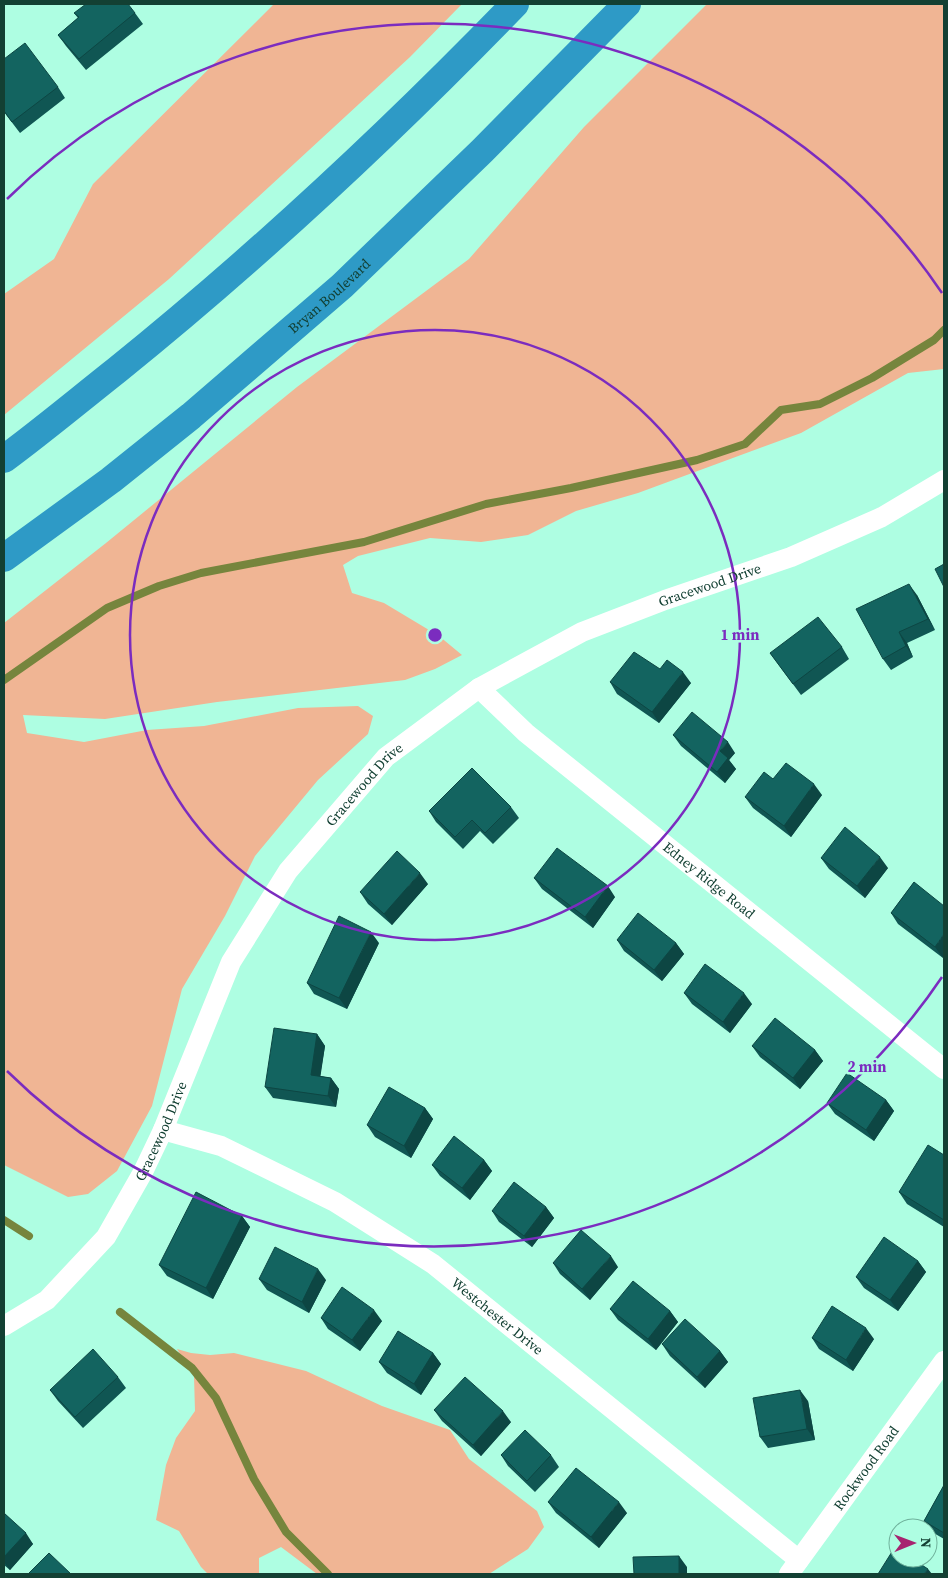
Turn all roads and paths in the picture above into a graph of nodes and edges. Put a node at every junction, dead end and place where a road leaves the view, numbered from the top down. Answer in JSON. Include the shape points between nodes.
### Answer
{"nodes":[{"id":1,"x":515,"y":4,"type":"edge"},
{"id":2,"x":627,"y":4,"type":"edge"},
{"id":3,"x":4,"y":459,"type":"edge"},
{"id":4,"x":944,"y":480,"type":"edge"},
{"id":5,"x":4,"y":558,"type":"edge"},
{"id":6,"x":479,"y":688,"type":"junction"},
{"id":7,"x":944,"y":1069,"type":"edge"},
{"id":8,"x":163,"y":1130,"type":"junction"},
{"id":9,"x":4,"y":1326,"type":"edge"},
{"id":10,"x":944,"y":1361,"type":"edge"},
{"id":11,"x":794,"y":1567,"type":"edge"}],
"edges":[{"from":1,"to":3,"type":"highway","via":[[416,105],[279,232],[174,324]]},
{"from":2,"to":5,"type":"highway","name":"Bryan Boulevard","via":[[482,151],[342,286],[191,416],[111,480]]},
{"from":4,"to":6,"type":"street","name":"Gracewood Drive","via":[[882,517],[791,557],[582,632]]},
{"from":6,"to":7,"type":"street","name":"Edney Ridge Road","via":[[526,733]]},
{"from":6,"to":8,"type":"street","name":"Gracewood Drive","via":[[386,757],[288,871],[231,962]]},
{"from":8,"to":9,"type":"street","name":"Gracewood Drive","via":[[106,1237],[47,1300]]},
{"from":8,"to":11,"type":"street","name":"Westchester Drive","via":[[221,1146],[335,1202],[433,1264]]},
{"from":10,"to":11,"type":"street","name":"Rockwood Road"}]}
